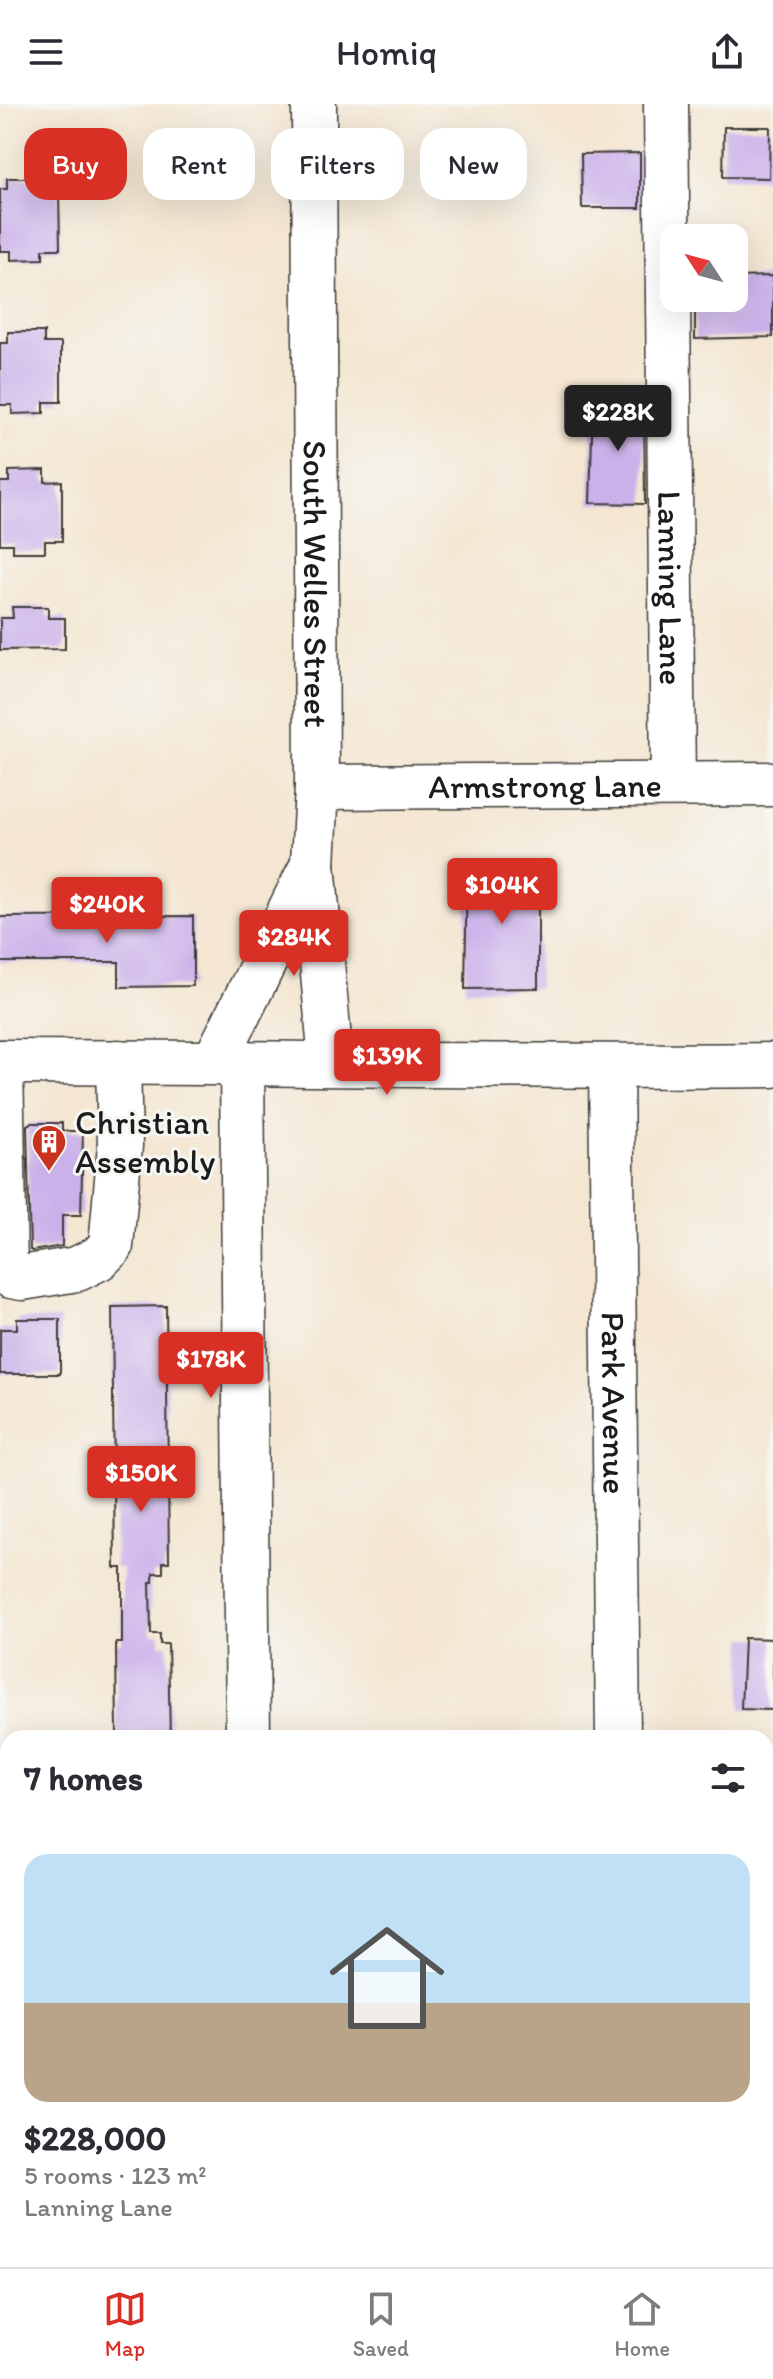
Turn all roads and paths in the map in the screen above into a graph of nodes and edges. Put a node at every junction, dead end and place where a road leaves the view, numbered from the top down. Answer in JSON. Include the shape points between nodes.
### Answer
{"nodes":[{"id":1,"x":314,"y":104,"type":"edge"},
{"id":2,"x":666,"y":104,"type":"edge"},
{"id":3,"x":673,"y":783,"type":"junction"},
{"id":4,"x":773,"y":784,"type":"edge"},
{"id":5,"x":317,"y":787,"type":"junction"},
{"id":6,"x":313,"y":864,"type":"junction"},
{"id":7,"x":1,"y":1062,"type":"edge"},
{"id":8,"x":118,"y":1062,"type":"junction"},
{"id":9,"x":228,"y":1062,"type":"junction"},
{"id":10,"x":331,"y":1062,"type":"junction"},
{"id":11,"x":773,"y":1065,"type":"edge"},
{"id":12,"x":611,"y":1067,"type":"junction"},
{"id":13,"x":248,"y":1730,"type":"edge"},
{"id":14,"x":618,"y":1730,"type":"edge"}],
"edges":[{"from":1,"to":5,"type":"street","name":"South Welles Street"},
{"from":2,"to":3,"type":"street","name":"Lanning Lane"},
{"from":3,"to":4,"type":"street","name":"Armstrong Lane"},
{"from":3,"to":5,"type":"street","name":"Armstrong Lane"},
{"from":5,"to":6,"type":"street","name":"South Welles Street"},
{"from":6,"to":9,"type":"street"},
{"from":6,"to":10,"type":"street","name":"South Welles Street"},
{"from":7,"to":8,"type":"street"},
{"from":7,"to":8,"type":"street","via":[[5,1269],[22,1278],[77,1269],[111,1246],[120,1146]]},
{"from":8,"to":9,"type":"street"},
{"from":9,"to":10,"type":"street"},
{"from":9,"to":13,"type":"street"},
{"from":10,"to":12,"type":"street"},
{"from":11,"to":12,"type":"street"},
{"from":12,"to":14,"type":"street","name":"Park Avenue"}]}
